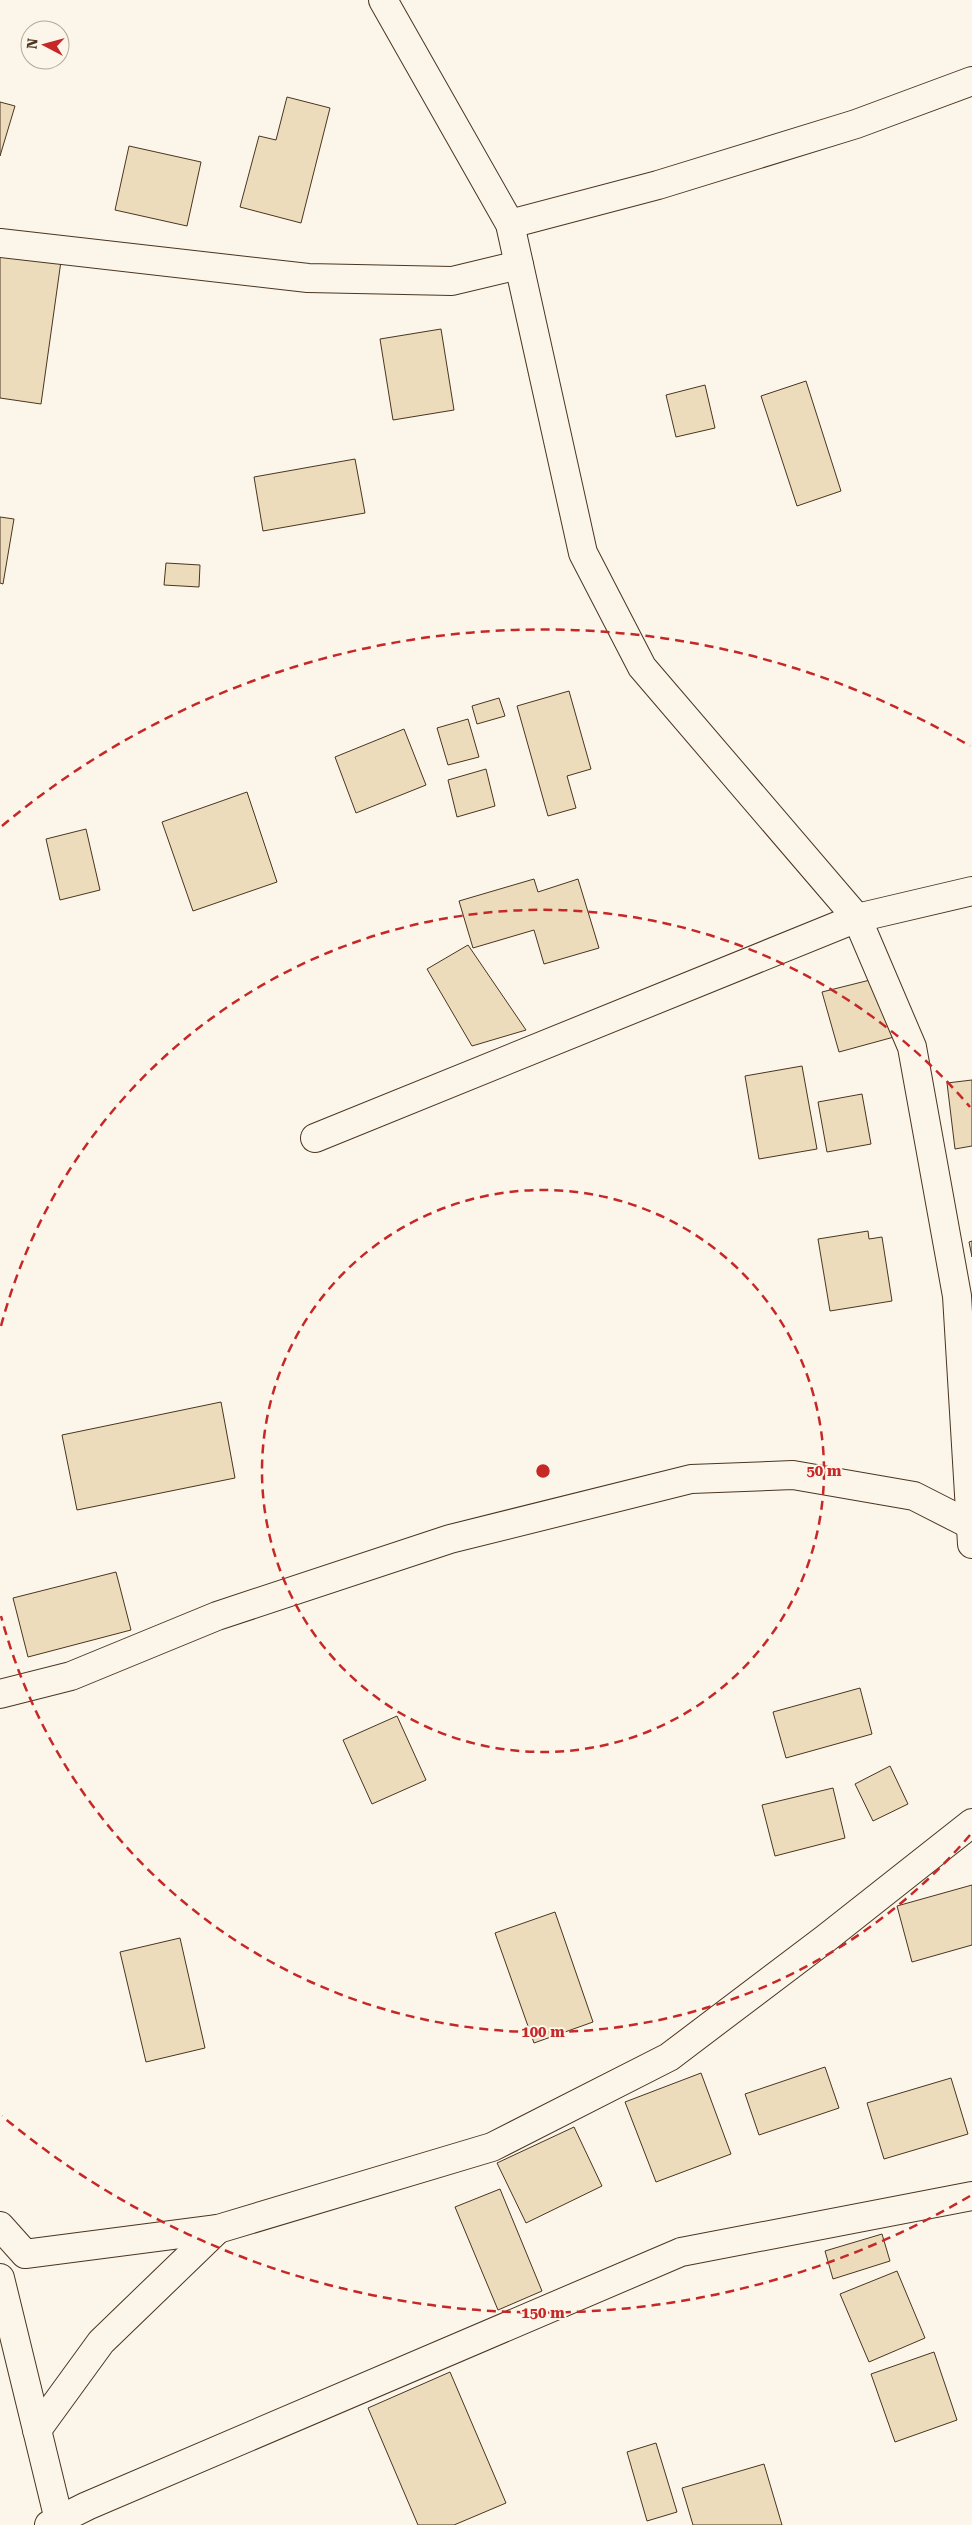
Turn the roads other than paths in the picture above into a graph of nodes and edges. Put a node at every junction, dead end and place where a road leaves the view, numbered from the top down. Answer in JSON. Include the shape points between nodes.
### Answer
{"nodes":[{"id":1,"x":383,"y":0,"type":"edge"},
{"id":2,"x":972,"y":81,"type":"edge"},
{"id":3,"x":510,"y":224,"type":"junction"},
{"id":4,"x":0,"y":243,"type":"edge"},
{"id":5,"x":519,"y":265,"type":"junction"},
{"id":6,"x":972,"y":892,"type":"edge"},
{"id":7,"x":857,"y":918,"type":"junction"},
{"id":8,"x":315,"y":1138,"type":"dead end"},
{"id":9,"x":971,"y":1534,"type":"edge"},
{"id":10,"x":0,"y":1694,"type":"edge"},
{"id":11,"x":972,"y":1823,"type":"edge"},
{"id":12,"x":972,"y":2196,"type":"edge"},
{"id":13,"x":0,"y":2226,"type":"edge"},
{"id":14,"x":218,"y":2229,"type":"junction"},
{"id":15,"x":0,"y":2278,"type":"edge"},
{"id":16,"x":37,"y":2430,"type":"junction"},
{"id":17,"x":54,"y":2522,"type":"edge"}],
"edges":[{"from":1,"to":3,"type":"street"},
{"from":2,"to":3,"type":"street","via":[[847,127],[658,185]]},
{"from":3,"to":5,"type":"street"},
{"from":4,"to":5,"type":"street","via":[[308,278],[452,281]]},
{"from":5,"to":7,"type":"street","via":[[583,553],[642,667]]},
{"from":6,"to":7,"type":"street"},
{"from":7,"to":8,"type":"street"},
{"from":7,"to":9,"type":"street","via":[[912,1047],[957,1296]]},
{"from":9,"to":10,"type":"street","via":[[914,1496],[793,1475],[691,1479],[450,1539],[217,1616],[71,1676]]},
{"from":11,"to":14,"type":"street","via":[[669,2057],[492,2147]]},
{"from":12,"to":17,"type":"street","via":[[681,2252],[377,2380]]},
{"from":13,"to":14,"type":"street","via":[[25,2254]]},
{"from":14,"to":16,"type":"street","via":[[101,2342]]},
{"from":15,"to":16,"type":"street"},
{"from":16,"to":17,"type":"street"}]}
